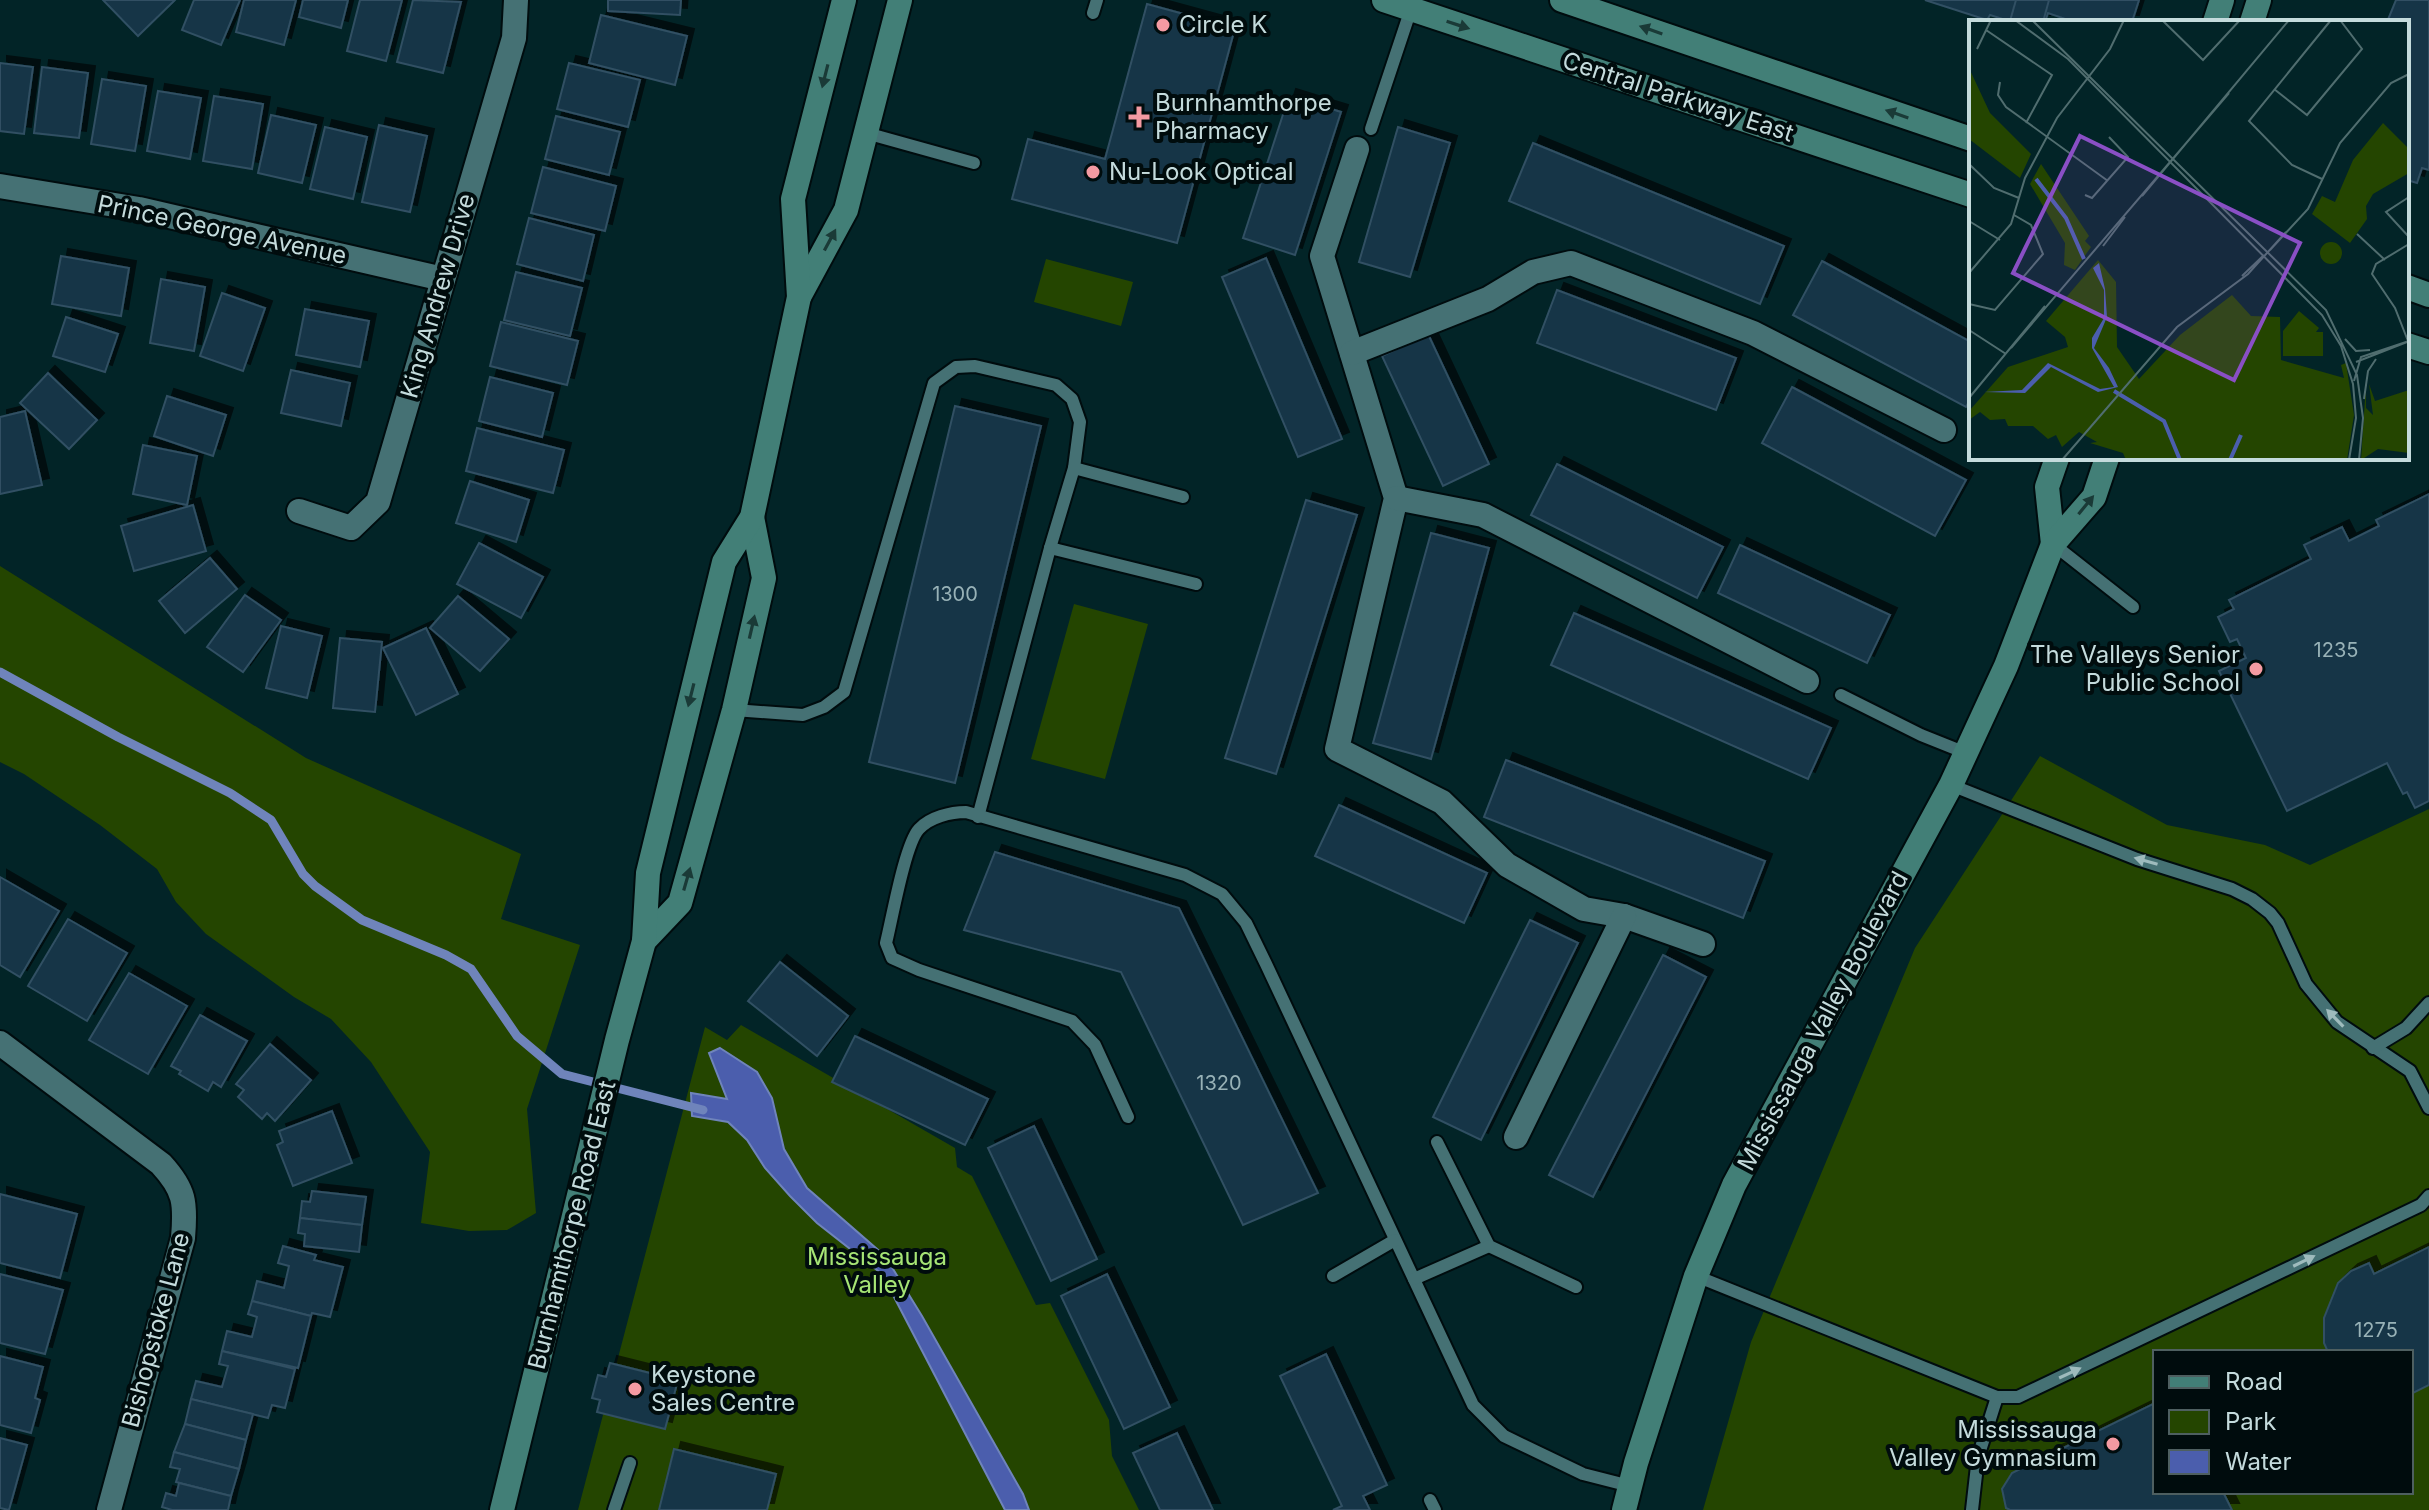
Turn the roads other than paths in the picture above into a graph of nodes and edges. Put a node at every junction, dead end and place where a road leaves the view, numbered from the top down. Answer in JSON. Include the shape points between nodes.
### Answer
{"nodes":[{"id":1,"x":516,"y":0,"type":"edge"},
{"id":2,"x":844,"y":0,"type":"edge"},
{"id":3,"x":900,"y":0,"type":"edge"},
{"id":4,"x":1384,"y":0,"type":"edge"},
{"id":5,"x":1562,"y":0,"type":"edge"},
{"id":6,"x":2222,"y":0,"type":"edge"},
{"id":7,"x":2259,"y":0,"type":"edge"},
{"id":8,"x":1411,"y":9,"type":"junction"},
{"id":9,"x":2216,"y":20,"type":"edge"},
{"id":10,"x":2253,"y":20,"type":"edge"},
{"id":11,"x":1371,"y":129,"type":"dead end"},
{"id":12,"x":866,"y":133,"type":"junction"},
{"id":13,"x":1969,"y":138,"type":"edge"},
{"id":14,"x":1357,"y":149,"type":"dead end"},
{"id":15,"x":974,"y":163,"type":"dead end"},
{"id":16,"x":0,"y":186,"type":"edge"},
{"id":17,"x":1969,"y":194,"type":"edge"},
{"id":18,"x":443,"y":279,"type":"junction"},
{"id":19,"x":2409,"y":288,"type":"edge"},
{"id":20,"x":2429,"y":295,"type":"edge"},
{"id":21,"x":799,"y":297,"type":"junction"},
{"id":22,"x":2409,"y":346,"type":"edge"},
{"id":23,"x":2429,"y":352,"type":"edge"},
{"id":24,"x":1352,"y":353,"type":"junction"},
{"id":25,"x":1944,"y":430,"type":"dead end"},
{"id":26,"x":2056,"y":460,"type":"edge"},
{"id":27,"x":2106,"y":460,"type":"edge"},
{"id":28,"x":1074,"y":468,"type":"junction"},
{"id":29,"x":1183,"y":497,"type":"dead end"},
{"id":30,"x":1396,"y":498,"type":"junction"},
{"id":31,"x":299,"y":511,"type":"dead end"},
{"id":32,"x":752,"y":517,"type":"junction"},
{"id":33,"x":2053,"y":544,"type":"junction"},
{"id":34,"x":1050,"y":548,"type":"junction"},
{"id":35,"x":1196,"y":584,"type":"dead end"},
{"id":36,"x":2133,"y":607,"type":"dead end"},
{"id":37,"x":1807,"y":681,"type":"dead end"},
{"id":38,"x":1841,"y":695,"type":"dead end"},
{"id":39,"x":734,"y":710,"type":"junction"},
{"id":40,"x":1966,"y":753,"type":"junction"},
{"id":41,"x":1951,"y":785,"type":"junction"},
{"id":42,"x":978,"y":817,"type":"junction"},
{"id":43,"x":1624,"y":916,"type":"junction"},
{"id":44,"x":644,"y":941,"type":"junction"},
{"id":45,"x":1703,"y":944,"type":"dead end"},
{"id":46,"x":2429,"y":1003,"type":"edge"},
{"id":47,"x":0,"y":1043,"type":"edge"},
{"id":48,"x":2373,"y":1048,"type":"junction"},
{"id":49,"x":2429,"y":1108,"type":"edge"},
{"id":50,"x":1128,"y":1117,"type":"dead end"},
{"id":51,"x":1516,"y":1137,"type":"dead end"},
{"id":52,"x":1437,"y":1142,"type":"dead end"},
{"id":53,"x":2429,"y":1196,"type":"edge"},
{"id":54,"x":1395,"y":1240,"type":"junction"},
{"id":55,"x":1489,"y":1246,"type":"junction"},
{"id":56,"x":1333,"y":1276,"type":"dead end"},
{"id":57,"x":1696,"y":1276,"type":"junction"},
{"id":58,"x":1414,"y":1279,"type":"junction"},
{"id":59,"x":1576,"y":1287,"type":"dead end"},
{"id":60,"x":1997,"y":1397,"type":"junction"},
{"id":61,"x":630,"y":1463,"type":"dead end"},
{"id":62,"x":1630,"y":1486,"type":"junction"},
{"id":63,"x":109,"y":1510,"type":"edge"},
{"id":64,"x":502,"y":1510,"type":"edge"},
{"id":65,"x":614,"y":1510,"type":"edge"},
{"id":66,"x":1624,"y":1510,"type":"edge"},
{"id":67,"x":1972,"y":1510,"type":"edge"}],
"edges":[{"from":1,"to":18,"type":"street","name":"King Andrew Drive","via":[[514,38]]},
{"from":2,"to":21,"type":"street","name":"Burnhamthorpe Road East","one_way":true,"via":[[793,199]]},
{"from":3,"to":12,"type":"street","name":"Burnhamthorpe Road East"},
{"from":4,"to":8,"type":"street","name":"Central Parkway East"},
{"from":13,"to":5,"type":"street","one_way":true},
{"from":6,"to":9,"type":"street"},
{"from":7,"to":10,"type":"street"},
{"from":8,"to":11,"type":"lane"},
{"from":8,"to":17,"type":"street","name":"Central Parkway East","one_way":true},
{"from":12,"to":15,"type":"lane"},
{"from":21,"to":12,"type":"street","name":"Burnhamthorpe Road East","one_way":true,"via":[[846,210]]},
{"from":14,"to":24,"type":"street","via":[[1322,256]]},
{"from":16,"to":18,"type":"street","name":"Prince George Avenue","via":[[139,209]]},
{"from":18,"to":31,"type":"street","name":"King Andrew Drive","via":[[378,502],[351,528]]},
{"from":19,"to":20,"type":"street"},
{"from":21,"to":32,"type":"street","name":"Burnhamthorpe Road East"},
{"from":22,"to":23,"type":"street"},
{"from":24,"to":25,"type":"street","via":[[1488,299],[1533,272],[1571,263],[1753,333]]},
{"from":24,"to":30,"type":"street"},
{"from":26,"to":33,"type":"street","name":"Mississauga Valley Boulevard","via":[[2047,487]]},
{"from":33,"to":27,"type":"street","name":"Mississauga Valley Boulevard","one_way":true,"via":[[2094,497]]},
{"from":28,"to":29,"type":"lane"},
{"from":28,"to":34,"type":"lane"},
{"from":28,"to":39,"type":"lane","via":[[1080,422],[1072,399],[1056,385],[975,366],[956,367],[934,383],[844,692],[803,715]]},
{"from":30,"to":37,"type":"street","via":[[1483,515]]},
{"from":30,"to":43,"type":"street","via":[[1337,749],[1442,802],[1507,865],[1584,909]]},
{"from":39,"to":32,"type":"street","name":"Burnhamthorpe Road East","one_way":true,"via":[[764,578]]},
{"from":32,"to":44,"type":"street","name":"Burnhamthorpe Road East","one_way":true,"via":[[724,562],[648,873]]},
{"from":33,"to":36,"type":"lane"},
{"from":33,"to":40,"type":"street","name":"Mississauga Valley Boulevard"},
{"from":34,"to":35,"type":"lane"},
{"from":34,"to":42,"type":"lane"},
{"from":38,"to":40,"type":"lane"},
{"from":44,"to":39,"type":"street","name":"Burnhamthorpe Road East","one_way":true,"via":[[680,903]]},
{"from":40,"to":41,"type":"street","name":"Mississauga Valley Boulevard"},
{"from":48,"to":41,"type":"lane","one_way":true,"via":[[2337,1022],[2306,984],[2278,923],[2252,899]]},
{"from":41,"to":57,"type":"street","name":"Mississauga Valley Boulevard","via":[[1734,1185]]},
{"from":42,"to":50,"type":"lane","via":[[956,812],[919,828],[886,943],[892,958],[1072,1021],[1095,1045]]},
{"from":42,"to":54,"type":"lane","via":[[1185,875],[1222,894],[1246,923]]},
{"from":43,"to":45,"type":"street"},
{"from":43,"to":51,"type":"street"},
{"from":44,"to":64,"type":"street","name":"Burnhamthorpe Road East"},
{"from":46,"to":48,"type":"lane","via":[[2406,1028]]},
{"from":47,"to":63,"type":"street","name":"Bishopstoke Lane","via":[[161,1164],[178,1183],[186,1207],[183,1238]]},
{"from":48,"to":49,"type":"lane","via":[[2410,1071]]},
{"from":52,"to":55,"type":"lane"},
{"from":60,"to":53,"type":"lane","one_way":true,"via":[[2018,1397],[2075,1371],[2421,1205]]},
{"from":54,"to":56,"type":"lane"},
{"from":54,"to":58,"type":"lane"},
{"from":55,"to":58,"type":"lane"},
{"from":55,"to":59,"type":"lane"},
{"from":57,"to":60,"type":"lane"},
{"from":57,"to":62,"type":"street","name":"Mississauga Valley Boulevard"},
{"from":58,"to":62,"type":"lane","via":[[1473,1405],[1504,1436],[1583,1474]]},
{"from":60,"to":67,"type":"lane","via":[[1978,1457]]},
{"from":61,"to":65,"type":"lane"},
{"from":62,"to":66,"type":"street","name":"Mississauga Valley Boulevard"}]}
